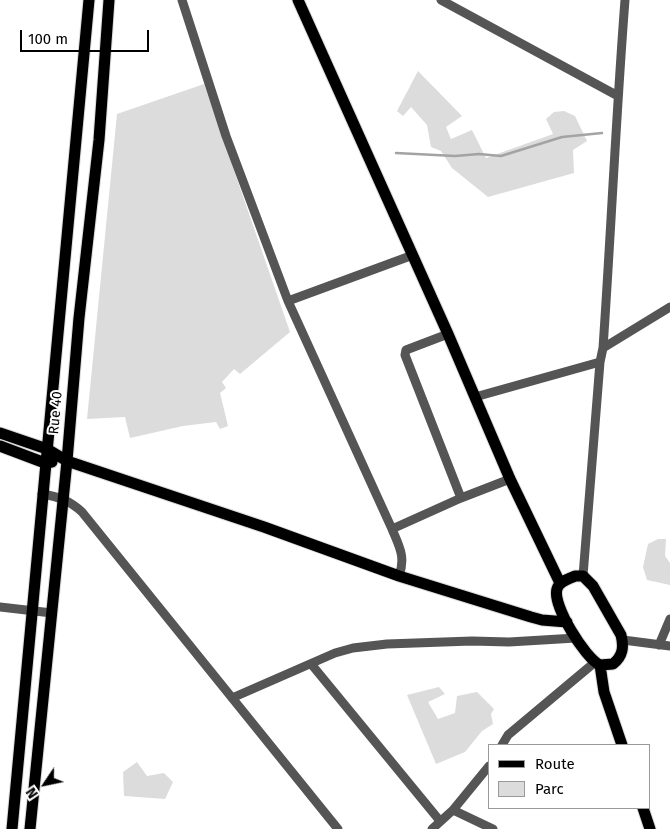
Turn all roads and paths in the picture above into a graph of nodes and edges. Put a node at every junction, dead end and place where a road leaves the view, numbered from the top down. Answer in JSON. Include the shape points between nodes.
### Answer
{"nodes":[{"id":1,"x":89,"y":0,"type":"edge"},
{"id":2,"x":109,"y":0,"type":"edge"},
{"id":3,"x":182,"y":0,"type":"edge"},
{"id":4,"x":298,"y":0,"type":"edge"},
{"id":5,"x":441,"y":0,"type":"edge"},
{"id":6,"x":625,"y":0,"type":"edge"},
{"id":7,"x":618,"y":96,"type":"junction"},
{"id":8,"x":412,"y":256,"type":"junction"},
{"id":9,"x":288,"y":301,"type":"junction"},
{"id":10,"x":670,"y":307,"type":"edge"},
{"id":11,"x":448,"y":334,"type":"junction"},
{"id":12,"x":603,"y":348,"type":"junction"},
{"id":13,"x":600,"y":362,"type":"junction"},
{"id":14,"x":475,"y":397,"type":"junction"},
{"id":15,"x":0,"y":433,"type":"edge"},
{"id":16,"x":0,"y":446,"type":"edge"},
{"id":17,"x":47,"y":449,"type":"junction"},
{"id":18,"x":67,"y":460,"type":"junction"},
{"id":19,"x":46,"y":462,"type":"junction"},
{"id":20,"x":510,"y":479,"type":"junction"},
{"id":21,"x":42,"y":494,"type":"junction"},
{"id":22,"x":62,"y":497,"type":"junction"},
{"id":23,"x":460,"y":498,"type":"junction"},
{"id":24,"x":392,"y":529,"type":"junction"},
{"id":25,"x":399,"y":576,"type":"junction"},
{"id":26,"x":583,"y":576,"type":"junction"},
{"id":27,"x":560,"y":583,"type":"junction"},
{"id":28,"x":0,"y":607,"type":"edge"},
{"id":29,"x":32,"y":610,"type":"junction"},
{"id":30,"x":52,"y":612,"type":"junction"},
{"id":31,"x":670,"y":619,"type":"edge"},
{"id":32,"x":567,"y":622,"type":"junction"},
{"id":33,"x":670,"y":637,"type":"edge"},
{"id":34,"x":576,"y":638,"type":"junction"},
{"id":35,"x":623,"y":640,"type":"junction"},
{"id":36,"x":659,"y":645,"type":"junction"},
{"id":37,"x":670,"y":646,"type":"edge"},
{"id":38,"x":312,"y":664,"type":"junction"},
{"id":39,"x":597,"y":664,"type":"junction"},
{"id":40,"x":232,"y":698,"type":"junction"},
{"id":41,"x":503,"y":744,"type":"edge"},
{"id":42,"x":622,"y":744,"type":"edge"},
{"id":43,"x":488,"y":767,"type":"edge"},
{"id":44,"x":643,"y":809,"type":"edge"},
{"id":45,"x":453,"y":810,"type":"junction"},
{"id":46,"x":440,"y":821,"type":"junction"},
{"id":47,"x":12,"y":829,"type":"edge"},
{"id":48,"x":30,"y":829,"type":"edge"},
{"id":49,"x":338,"y":829,"type":"edge"},
{"id":50,"x":432,"y":829,"type":"edge"},
{"id":51,"x":493,"y":829,"type":"edge"},
{"id":52,"x":650,"y":829,"type":"edge"}],
"edges":[{"from":1,"to":17,"type":"main road","name":"Rue 40"},
{"from":2,"to":18,"type":"main road","name":"Rue 40","via":[[99,140]]},
{"from":3,"to":9,"type":"street","via":[[226,136]]},
{"from":4,"to":8,"type":"main road"},
{"from":5,"to":7,"type":"street"},
{"from":6,"to":7,"type":"street"},
{"from":7,"to":12,"type":"street"},
{"from":8,"to":9,"type":"street"},
{"from":8,"to":11,"type":"main road"},
{"from":9,"to":24,"type":"street"},
{"from":10,"to":12,"type":"street"},
{"from":11,"to":14,"type":"main road"},
{"from":11,"to":23,"type":"street","via":[[406,350],[405,355]]},
{"from":12,"to":13,"type":"street"},
{"from":13,"to":14,"type":"street"},
{"from":13,"to":26,"type":"street"},
{"from":14,"to":20,"type":"main road"},
{"from":15,"to":17,"type":"main road"},
{"from":16,"to":19,"type":"main road"},
{"from":17,"to":18,"type":"main road"},
{"from":17,"to":19,"type":"main road","name":"Rue 40"},
{"from":18,"to":19,"type":"main road"},
{"from":18,"to":22,"type":"main road","name":"Rue 40"},
{"from":18,"to":25,"type":"main road"},
{"from":19,"to":21,"type":"main road","name":"Rue 40"},
{"from":20,"to":23,"type":"street"},
{"from":20,"to":27,"type":"main road"},
{"from":21,"to":22,"type":"street"},
{"from":21,"to":29,"type":"main road","name":"Rue 40"},
{"from":22,"to":30,"type":"main road","name":"Rue 40"},
{"from":22,"to":40,"type":"street","via":[[82,512]]},
{"from":23,"to":24,"type":"street"},
{"from":24,"to":25,"type":"street","via":[[403,558]]},
{"from":25,"to":32,"type":"main road","via":[[531,617]]},
{"from":26,"to":27,"type":"main road"},
{"from":26,"to":35,"type":"main road","via":[[593,586]]},
{"from":27,"to":32,"type":"main road","via":[[556,596]]},
{"from":28,"to":29,"type":"street"},
{"from":29,"to":30,"type":"street"},
{"from":29,"to":47,"type":"main road","name":"Rue 40"},
{"from":30,"to":48,"type":"main road","name":"Rue 40"},
{"from":31,"to":36,"type":"street"},
{"from":32,"to":34,"type":"main road"},
{"from":33,"to":36,"type":"street"},
{"from":34,"to":38,"type":"street","via":[[387,644],[345,650]]},
{"from":34,"to":39,"type":"main road","via":[[583,651]]},
{"from":35,"to":36,"type":"street"},
{"from":35,"to":39,"type":"main road","via":[[618,660],[613,664]]},
{"from":36,"to":37,"type":"street"},
{"from":38,"to":40,"type":"street"},
{"from":38,"to":46,"type":"street"},
{"from":39,"to":41,"type":"street","via":[[508,735]]},
{"from":39,"to":42,"type":"main road"},
{"from":40,"to":49,"type":"street"},
{"from":43,"to":45,"type":"street"},
{"from":44,"to":52,"type":"main road"},
{"from":45,"to":46,"type":"street"},
{"from":45,"to":51,"type":"street"},
{"from":46,"to":50,"type":"street"}]}
